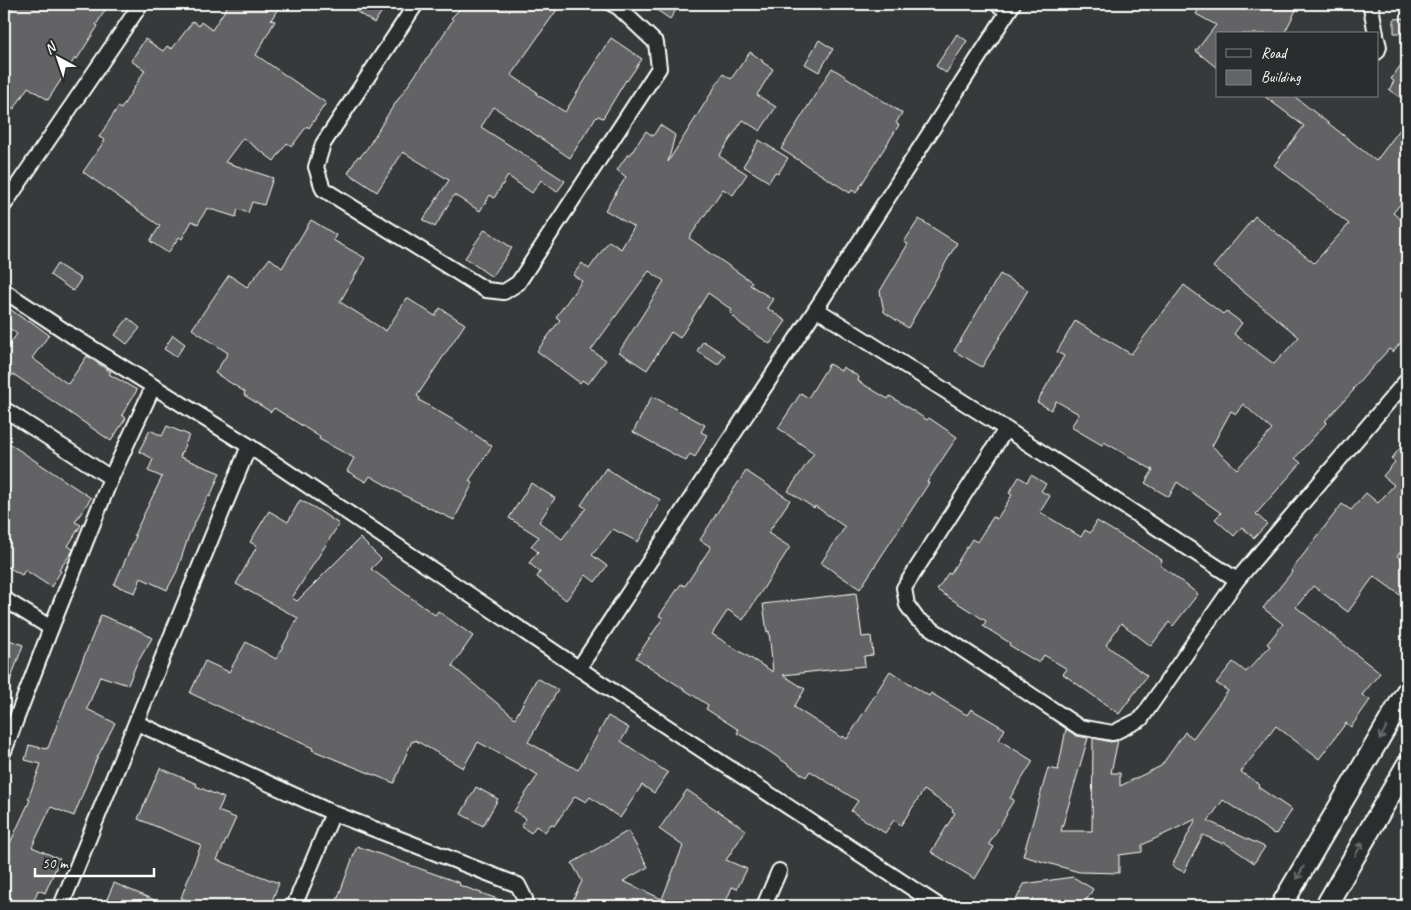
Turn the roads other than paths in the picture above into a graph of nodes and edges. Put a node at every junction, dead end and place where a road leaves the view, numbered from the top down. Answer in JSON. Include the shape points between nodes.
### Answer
{"nodes":[{"id":1,"x":141,"y":4,"type":"edge"},
{"id":2,"x":416,"y":4,"type":"edge"},
{"id":3,"x":612,"y":4,"type":"edge"},
{"id":4,"x":1369,"y":4,"type":"edge"},
{"id":5,"x":1006,"y":6,"type":"edge"},
{"id":6,"x":1376,"y":32,"type":"edge"},
{"id":7,"x":4,"y":205,"type":"edge"},
{"id":8,"x":4,"y":291,"type":"edge"},
{"id":9,"x":816,"y":309,"type":"junction"},
{"id":10,"x":1407,"y":380,"type":"edge"},
{"id":11,"x":153,"y":387,"type":"junction"},
{"id":12,"x":4,"y":409,"type":"edge"},
{"id":13,"x":1006,"y":430,"type":"junction"},
{"id":14,"x":249,"y":446,"type":"junction"},
{"id":15,"x":111,"y":478,"type":"junction"},
{"id":16,"x":1237,"y":580,"type":"junction"},
{"id":17,"x":4,"y":600,"type":"edge"},
{"id":18,"x":51,"y":628,"type":"junction"},
{"id":19,"x":579,"y":668,"type":"junction"},
{"id":20,"x":1407,"y":691,"type":"edge"},
{"id":21,"x":137,"y":723,"type":"junction"},
{"id":22,"x":4,"y":751,"type":"edge"},
{"id":23,"x":1407,"y":765,"type":"edge"},
{"id":24,"x":333,"y":813,"type":"junction"},
{"id":25,"x":779,"y":871,"type":"dead end"},
{"id":26,"x":61,"y":906,"type":"edge"},
{"id":27,"x":294,"y":906,"type":"edge"},
{"id":28,"x":526,"y":906,"type":"edge"},
{"id":29,"x":764,"y":906,"type":"edge"},
{"id":30,"x":939,"y":906,"type":"edge"},
{"id":31,"x":1281,"y":906,"type":"edge"},
{"id":32,"x":1326,"y":906,"type":"edge"}],
"edges":[{"from":1,"to":7,"type":"street"},
{"from":2,"to":3,"type":"street","via":[[324,144],[316,167],[323,188],[486,290],[504,292],[518,283],[659,68],[656,43]]},
{"from":4,"to":6,"type":"street"},
{"from":5,"to":9,"type":"street"},
{"from":8,"to":11,"type":"street"},
{"from":9,"to":13,"type":"street"},
{"from":9,"to":19,"type":"street"},
{"from":10,"to":16,"type":"street"},
{"from":11,"to":14,"type":"street"},
{"from":11,"to":15,"type":"street"},
{"from":12,"to":15,"type":"street"},
{"from":13,"to":16,"type":"street"},
{"from":13,"to":16,"type":"street","via":[[904,588],[907,605],[917,619],[1079,727],[1113,733],[1141,719]]},
{"from":14,"to":19,"type":"street"},
{"from":14,"to":21,"type":"street"},
{"from":15,"to":18,"type":"street"},
{"from":17,"to":18,"type":"street"},
{"from":18,"to":22,"type":"street"},
{"from":19,"to":30,"type":"street"},
{"from":20,"to":31,"type":"main road","one_way":true},
{"from":21,"to":24,"type":"street"},
{"from":21,"to":26,"type":"street"},
{"from":32,"to":23,"type":"main road","one_way":true},
{"from":24,"to":27,"type":"street"},
{"from":24,"to":28,"type":"street","via":[[518,885]]},
{"from":25,"to":29,"type":"street"}]}
